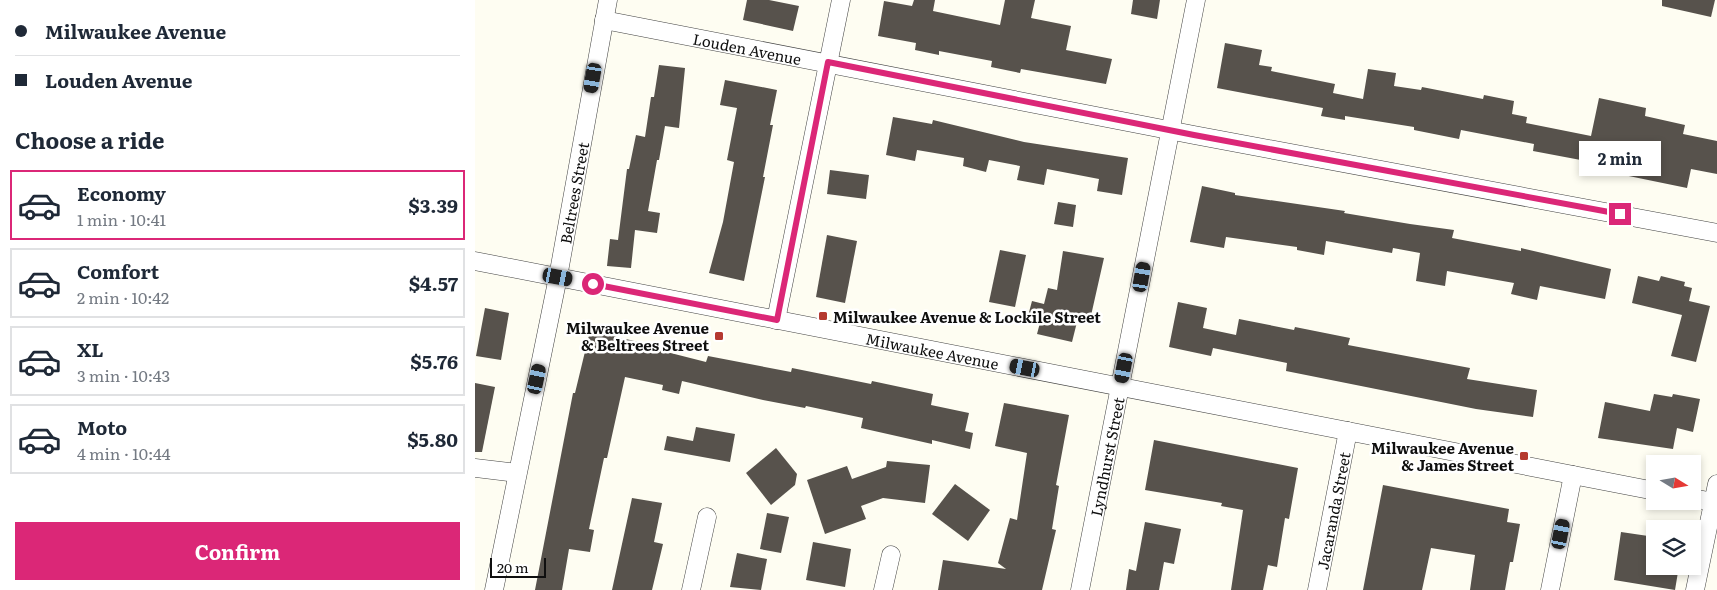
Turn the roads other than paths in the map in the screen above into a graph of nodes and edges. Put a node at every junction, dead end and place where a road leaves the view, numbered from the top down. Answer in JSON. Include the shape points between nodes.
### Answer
{"nodes":[{"id":1,"x":608,"y":0,"type":"edge"},
{"id":2,"x":841,"y":0,"type":"edge"},
{"id":3,"x":1196,"y":0,"type":"edge"},
{"id":4,"x":604,"y":20,"type":"junction"},
{"id":5,"x":828,"y":62,"type":"junction"},
{"id":6,"x":1169,"y":130,"type":"junction"},
{"id":7,"x":1717,"y":232,"type":"edge"},
{"id":8,"x":475,"y":261,"type":"edge"},
{"id":9,"x":558,"y":277,"type":"junction"},
{"id":10,"x":777,"y":320,"type":"junction"},
{"id":11,"x":1121,"y":387,"type":"junction"},
{"id":12,"x":1348,"y":431,"type":"junction"},
{"id":13,"x":475,"y":468,"type":"edge"},
{"id":14,"x":517,"y":473,"type":"junction"},
{"id":15,"x":1573,"y":475,"type":"junction"},
{"id":16,"x":1717,"y":484,"type":"edge"},
{"id":17,"x":1646,"y":489,"type":"edge"},
{"id":18,"x":1701,"y":500,"type":"edge"},
{"id":19,"x":1715,"y":503,"type":"edge"},
{"id":20,"x":707,"y":517,"type":"dead end"},
{"id":21,"x":891,"y":555,"type":"dead end"},
{"id":22,"x":494,"y":590,"type":"edge"},
{"id":23,"x":691,"y":590,"type":"edge"},
{"id":24,"x":883,"y":590,"type":"edge"},
{"id":25,"x":1080,"y":590,"type":"edge"},
{"id":26,"x":1317,"y":590,"type":"edge"},
{"id":27,"x":1550,"y":590,"type":"edge"},
{"id":28,"x":1695,"y":590,"type":"edge"}],
"edges":[{"from":1,"to":4,"type":"street","name":"Beltrees Street"},
{"from":2,"to":5,"type":"street"},
{"from":3,"to":6,"type":"street","name":"Lyndhurst Street"},
{"from":4,"to":5,"type":"street","name":"Louden Avenue"},
{"from":4,"to":9,"type":"street","name":"Beltrees Street"},
{"from":5,"to":6,"type":"street","name":"Louden Avenue"},
{"from":5,"to":10,"type":"street"},
{"from":6,"to":7,"type":"street","name":"Louden Avenue"},
{"from":6,"to":11,"type":"street","name":"Lyndhurst Street"},
{"from":8,"to":9,"type":"street","name":"Milwaukee Avenue"},
{"from":9,"to":10,"type":"street","name":"Milwaukee Avenue"},
{"from":9,"to":14,"type":"street","name":"Beltrees Street"},
{"from":10,"to":11,"type":"street","name":"Milwaukee Avenue"},
{"from":11,"to":12,"type":"street","name":"Milwaukee Avenue"},
{"from":11,"to":25,"type":"street","name":"Lyndhurst Street"},
{"from":12,"to":15,"type":"street","name":"Milwaukee Avenue"},
{"from":12,"to":26,"type":"street","name":"Jacaranda Street"},
{"from":13,"to":14,"type":"street"},
{"from":14,"to":22,"type":"street","name":"Beltrees Street"},
{"from":15,"to":17,"type":"street","name":"Milwaukee Avenue"},
{"from":15,"to":27,"type":"street"},
{"from":16,"to":19,"type":"street"},
{"from":18,"to":19,"type":"street"},
{"from":19,"to":28,"type":"street"},
{"from":20,"to":23,"type":"street"},
{"from":21,"to":24,"type":"street"}]}
